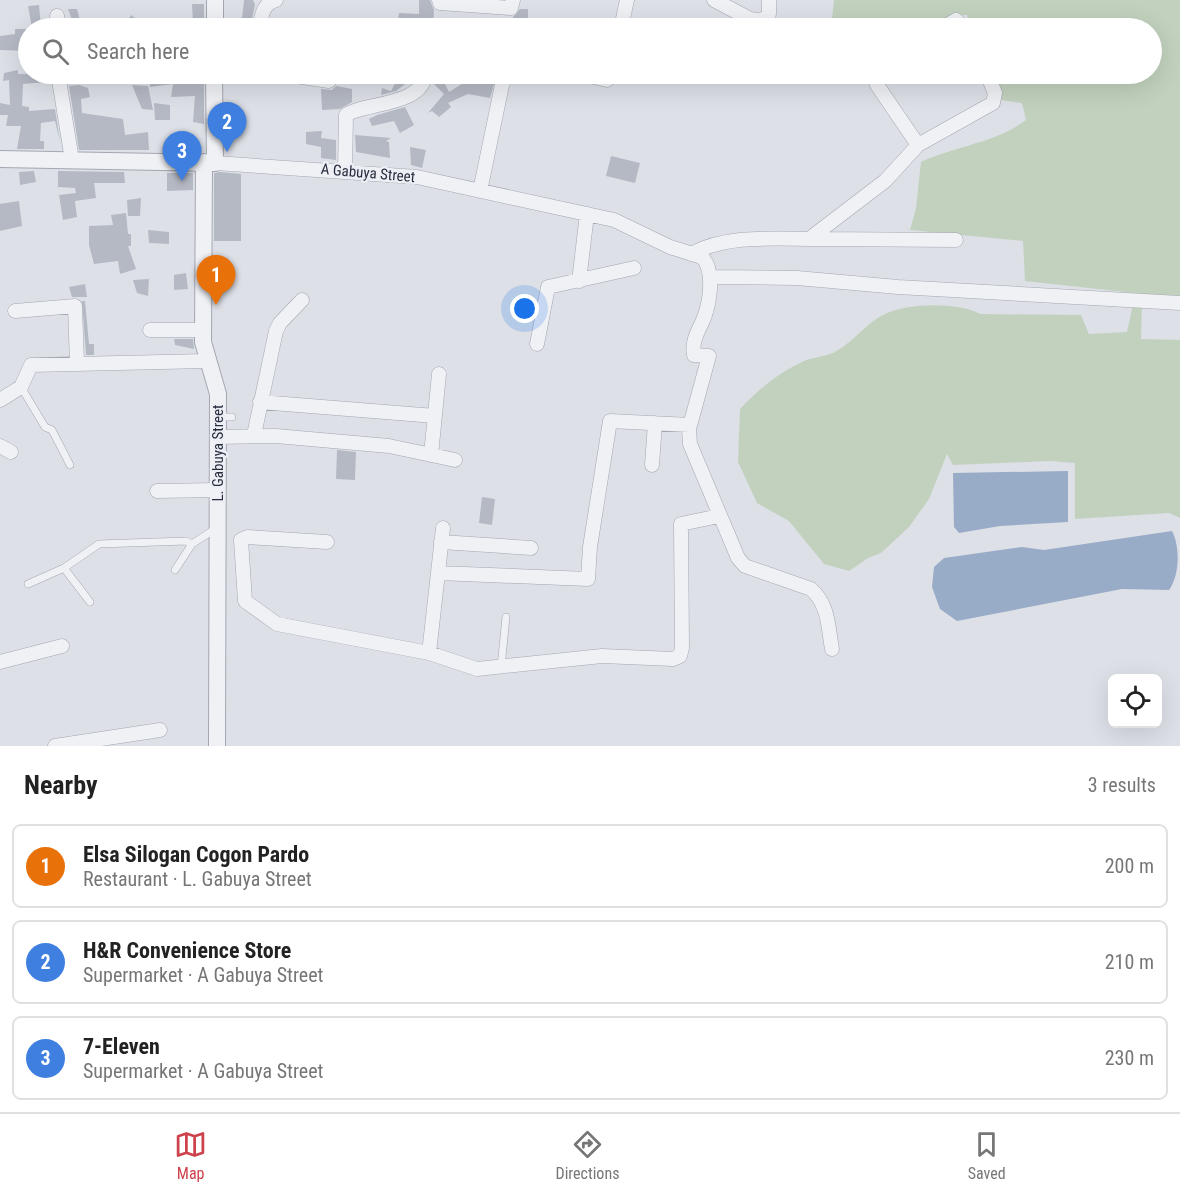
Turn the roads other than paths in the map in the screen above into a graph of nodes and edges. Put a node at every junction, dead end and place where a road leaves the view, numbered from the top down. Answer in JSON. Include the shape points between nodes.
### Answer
{"nodes":[{"id":1,"x":215,"y":0,"type":"edge"},
{"id":2,"x":276,"y":0,"type":"edge"},
{"id":3,"x":439,"y":0,"type":"edge"},
{"id":4,"x":513,"y":0,"type":"edge"},
{"id":5,"x":627,"y":0,"type":"edge"},
{"id":6,"x":714,"y":0,"type":"edge"},
{"id":7,"x":769,"y":0,"type":"edge"},
{"id":8,"x":215,"y":18,"type":"edge"},
{"id":9,"x":261,"y":18,"type":"edge"},
{"id":10,"x":623,"y":18,"type":"edge"},
{"id":11,"x":748,"y":18,"type":"edge"},
{"id":12,"x":765,"y":18,"type":"edge"},
{"id":13,"x":60,"y":84,"type":"edge"},
{"id":14,"x":213,"y":84,"type":"edge"},
{"id":15,"x":419,"y":84,"type":"edge"},
{"id":16,"x":502,"y":84,"type":"edge"},
{"id":17,"x":877,"y":84,"type":"edge"},
{"id":18,"x":991,"y":84,"type":"edge"},
{"id":19,"x":918,"y":145,"type":"junction"},
{"id":20,"x":0,"y":159,"type":"edge"},
{"id":21,"x":72,"y":160,"type":"junction"},
{"id":22,"x":209,"y":162,"type":"junction"},
{"id":23,"x":345,"y":171,"type":"junction"},
{"id":24,"x":480,"y":191,"type":"junction"},
{"id":25,"x":587,"y":214,"type":"junction"},
{"id":26,"x":809,"y":239,"type":"junction"},
{"id":27,"x":956,"y":240,"type":"dead end"},
{"id":28,"x":691,"y":254,"type":"junction"},
{"id":29,"x":634,"y":268,"type":"dead end"},
{"id":30,"x":710,"y":277,"type":"junction"},
{"id":31,"x":579,"y":281,"type":"junction"},
{"id":32,"x":302,"y":300,"type":"dead end"},
{"id":33,"x":1180,"y":303,"type":"edge"},
{"id":34,"x":15,"y":311,"type":"dead end"},
{"id":35,"x":150,"y":330,"type":"dead end"},
{"id":36,"x":203,"y":330,"type":"junction"},
{"id":37,"x":537,"y":344,"type":"dead end"},
{"id":38,"x":206,"y":361,"type":"junction"},
{"id":39,"x":77,"y":363,"type":"junction"},
{"id":40,"x":440,"y":374,"type":"dead end"},
{"id":41,"x":21,"y":387,"type":"junction"},
{"id":42,"x":0,"y":400,"type":"edge"},
{"id":43,"x":260,"y":402,"type":"junction"},
{"id":44,"x":435,"y":416,"type":"junction"},
{"id":45,"x":655,"y":423,"type":"junction"},
{"id":46,"x":690,"y":425,"type":"junction"},
{"id":47,"x":254,"y":435,"type":"junction"},
{"id":48,"x":217,"y":437,"type":"junction"},
{"id":49,"x":431,"y":455,"type":"junction"},
{"id":50,"x":455,"y":460,"type":"dead end"},
{"id":51,"x":70,"y":465,"type":"dead end"},
{"id":52,"x":652,"y":465,"type":"dead end"},
{"id":53,"x":217,"y":490,"type":"junction"},
{"id":54,"x":157,"y":491,"type":"dead end"},
{"id":55,"x":719,"y":516,"type":"junction"},
{"id":56,"x":217,"y":527,"type":"junction"},
{"id":57,"x":327,"y":542,"type":"dead end"},
{"id":58,"x":192,"y":544,"type":"junction"},
{"id":59,"x":531,"y":548,"type":"dead end"},
{"id":60,"x":240,"y":563,"type":"junction"},
{"id":61,"x":217,"y":565,"type":"junction"},
{"id":62,"x":64,"y":568,"type":"junction"},
{"id":63,"x":175,"y":570,"type":"dead end"},
{"id":64,"x":438,"y":573,"type":"junction"},
{"id":65,"x":28,"y":584,"type":"dead end"},
{"id":66,"x":90,"y":602,"type":"dead end"},
{"id":67,"x":506,"y":617,"type":"dead end"},
{"id":68,"x":62,"y":646,"type":"dead end"},
{"id":69,"x":832,"y":649,"type":"dead end"},
{"id":70,"x":429,"y":652,"type":"junction"},
{"id":71,"x":0,"y":662,"type":"edge"},
{"id":72,"x":501,"y":667,"type":"junction"},
{"id":73,"x":160,"y":730,"type":"dead end"},
{"id":74,"x":55,"y":746,"type":"edge"},
{"id":75,"x":217,"y":746,"type":"edge"}],
"edges":[{"from":1,"to":8,"type":"street"},
{"from":2,"to":9,"type":"street","via":[[267,5]]},
{"from":3,"to":4,"type":"street","via":[[511,8]]},
{"from":5,"to":10,"type":"street"},
{"from":6,"to":11,"type":"street"},
{"from":7,"to":12,"type":"street","via":[[769,14]]},
{"from":13,"to":21,"type":"street"},
{"from":14,"to":22,"type":"street","name":"L. Gabuya Street"},
{"from":15,"to":23,"type":"street","via":[[395,102],[346,115]]},
{"from":16,"to":24,"type":"street"},
{"from":17,"to":19,"type":"street"},
{"from":18,"to":19,"type":"street","via":[[993,103]]},
{"from":19,"to":26,"type":"street","via":[[885,181]]},
{"from":20,"to":21,"type":"street","name":"A Gabuya Street"},
{"from":21,"to":22,"type":"street","name":"A Gabuya Street"},
{"from":22,"to":23,"type":"street","name":"A Gabuya Street"},
{"from":22,"to":36,"type":"street","name":"L. Gabuya Street"},
{"from":23,"to":24,"type":"street","name":"A Gabuya Street","via":[[417,177]]},
{"from":24,"to":25,"type":"street","name":"A Gabuya Street"},
{"from":25,"to":28,"type":"street","name":"A Gabuya Street","via":[[614,220]]},
{"from":25,"to":31,"type":"street"},
{"from":26,"to":27,"type":"street"},
{"from":26,"to":28,"type":"street","via":[[731,242],[705,246]]},
{"from":28,"to":30,"type":"street","name":"A Gabuya Street","via":[[705,260]]},
{"from":29,"to":31,"type":"street"},
{"from":30,"to":33,"type":"street","via":[[797,278]]},
{"from":30,"to":46,"type":"street","via":[[704,317],[696,330],[693,351],[698,356],[709,356]]},
{"from":31,"to":37,"type":"street","via":[[548,287]]},
{"from":32,"to":43,"type":"street","via":[[276,331]]},
{"from":34,"to":39,"type":"street","via":[[75,306]]},
{"from":35,"to":36,"type":"street"},
{"from":36,"to":38,"type":"street","name":"L. Gabuya Street"},
{"from":38,"to":39,"type":"street"},
{"from":38,"to":48,"type":"street","name":"L. Gabuya Street","via":[[217,384],[225,417]]},
{"from":39,"to":41,"type":"street","via":[[32,365]]},
{"from":40,"to":44,"type":"street"},
{"from":41,"to":42,"type":"street"},
{"from":41,"to":51,"type":"lane","via":[[45,427],[52,430]]},
{"from":43,"to":44,"type":"street"},
{"from":43,"to":47,"type":"street"},
{"from":44,"to":49,"type":"street"},
{"from":45,"to":46,"type":"street"},
{"from":45,"to":52,"type":"street"},
{"from":45,"to":64,"type":"street","via":[[610,421],[590,547],[589,579]]},
{"from":46,"to":55,"type":"street","via":[[690,444]]},
{"from":47,"to":48,"type":"street"},
{"from":47,"to":49,"type":"street","via":[[389,446]]},
{"from":48,"to":53,"type":"street","name":"L. Gabuya Street"},
{"from":49,"to":50,"type":"street"},
{"from":53,"to":54,"type":"street"},
{"from":53,"to":56,"type":"street","name":"L. Gabuya Street"},
{"from":55,"to":69,"type":"street","via":[[733,549],[746,566],[811,589],[819,596],[825,607]]},
{"from":55,"to":72,"type":"street","via":[[681,524],[680,656],[602,656]]},
{"from":56,"to":58,"type":"lane"},
{"from":56,"to":61,"type":"street","name":"L. Gabuya Street"},
{"from":57,"to":60,"type":"street","via":[[247,537],[241,540]]},
{"from":58,"to":62,"type":"lane","via":[[99,544]]},
{"from":58,"to":63,"type":"lane"},
{"from":59,"to":64,"type":"street","via":[[442,535]]},
{"from":60,"to":61,"type":"street"},
{"from":60,"to":70,"type":"street","via":[[244,601],[277,624]]},
{"from":61,"to":75,"type":"street","name":"L. Gabuya Street"},
{"from":62,"to":65,"type":"lane"},
{"from":62,"to":66,"type":"lane"},
{"from":64,"to":70,"type":"street"},
{"from":67,"to":72,"type":"lane"},
{"from":68,"to":71,"type":"street"},
{"from":70,"to":72,"type":"street","via":[[465,667]]},
{"from":73,"to":74,"type":"street"}]}
